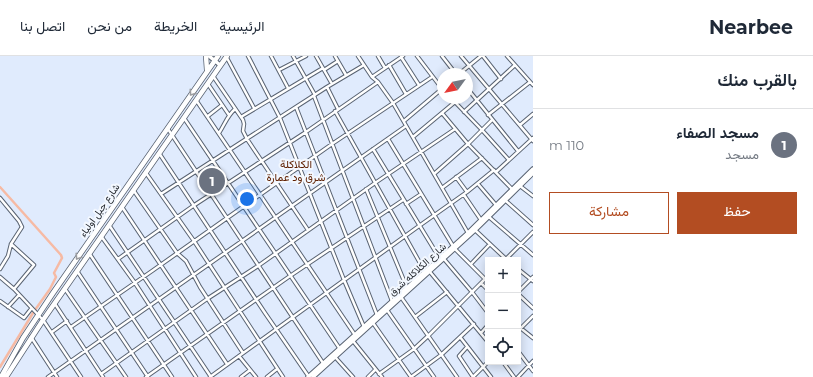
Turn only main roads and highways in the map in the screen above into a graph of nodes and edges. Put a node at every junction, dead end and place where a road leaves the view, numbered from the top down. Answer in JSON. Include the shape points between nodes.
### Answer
{"nodes":[{"id":1,"x":208,"y":56,"type":"edge"},
{"id":2,"x":226,"y":56,"type":"edge"},
{"id":3,"x":216,"y":57,"type":"edge"},
{"id":4,"x":206,"y":72,"type":"junction"},
{"id":5,"x":130,"y":181,"type":"junction"},
{"id":6,"x":134,"y":188,"type":"junction"},
{"id":7,"x":1,"y":377,"type":"edge"},
{"id":8,"x":6,"y":377,"type":"edge"}],
"edges":[{"from":1,"to":4,"type":"highway"},
{"from":2,"to":6,"type":"highway","name":"شارع جبل اولياء"},
{"from":3,"to":4,"type":"highway","name":"شارع جبل اولياء"},
{"from":4,"to":5,"type":"highway","name":"شارع جبل اولياء","one_way":true},
{"from":5,"to":6,"type":"highway"},
{"from":5,"to":7,"type":"highway","name":"شارع جبل اولياء","one_way":true,"via":[[38,315]]},
{"from":6,"to":8,"type":"highway","name":"شارع جبل اولياء"}]}
